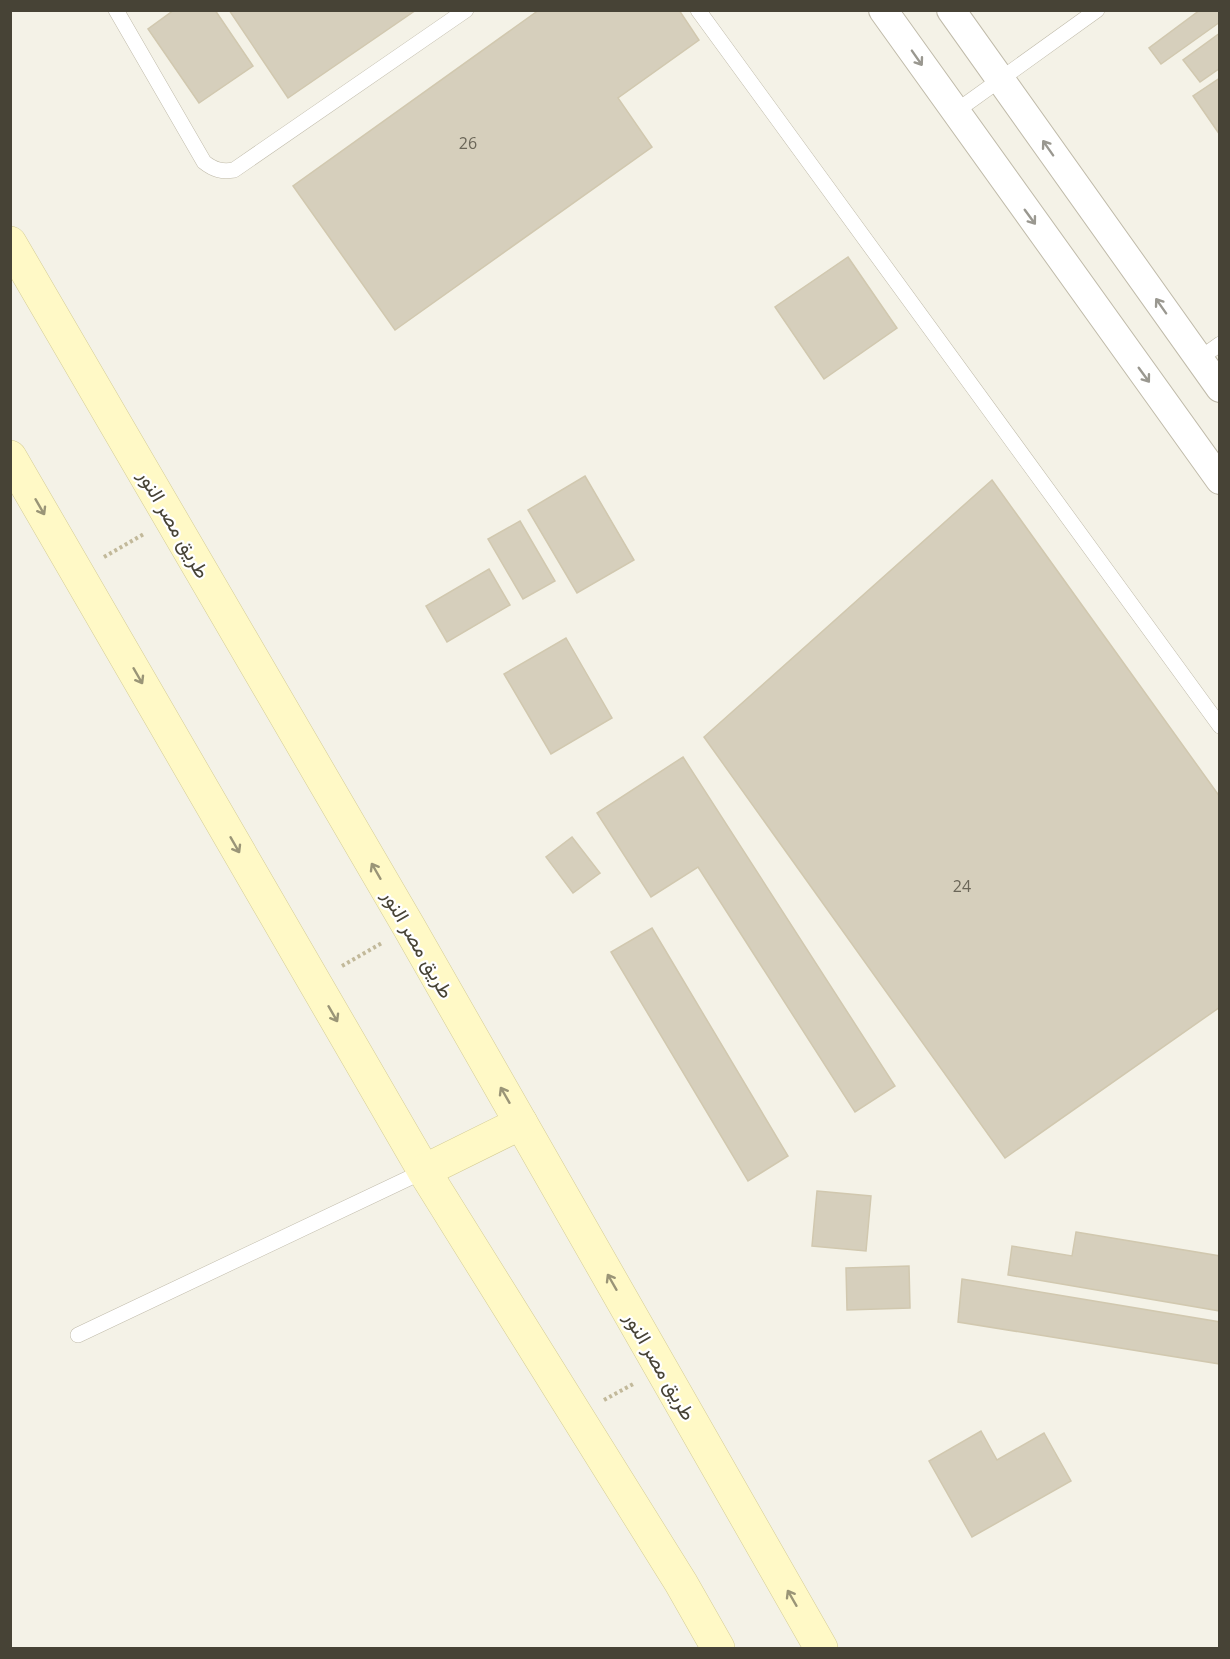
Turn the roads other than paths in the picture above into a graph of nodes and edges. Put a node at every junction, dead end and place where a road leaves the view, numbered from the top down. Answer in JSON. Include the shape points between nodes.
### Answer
{"nodes":[{"id":1,"x":116,"y":10,"type":"edge"},
{"id":2,"x":466,"y":10,"type":"edge"},
{"id":3,"x":699,"y":10,"type":"edge"},
{"id":4,"x":883,"y":10,"type":"edge"},
{"id":5,"x":951,"y":10,"type":"edge"},
{"id":6,"x":1097,"y":10,"type":"edge"},
{"id":7,"x":1000,"y":80,"type":"junction"},
{"id":8,"x":955,"y":112,"type":"junction"},
{"id":9,"x":10,"y":243,"type":"edge"},
{"id":10,"x":1209,"y":352,"type":"edge"},
{"id":11,"x":1220,"y":388,"type":"edge"},
{"id":12,"x":10,"y":457,"type":"edge"},
{"id":13,"x":1220,"y":480,"type":"edge"},
{"id":14,"x":1220,"y":726,"type":"edge"},
{"id":15,"x":521,"y":1123,"type":"junction"},
{"id":16,"x":424,"y":1171,"type":"junction"},
{"id":17,"x":78,"y":1335,"type":"dead end"},
{"id":18,"x":681,"y":1583,"type":"junction"},
{"id":19,"x":698,"y":1648,"type":"edge"},
{"id":20,"x":718,"y":1648,"type":"edge"},
{"id":21,"x":821,"y":1648,"type":"edge"}],
"edges":[{"from":1,"to":2,"type":"lane","via":[[204,162],[218,171],[234,170]]},
{"from":3,"to":14,"type":"lane"},
{"from":4,"to":8,"type":"street","one_way":true},
{"from":5,"to":7,"type":"street"},
{"from":6,"to":7,"type":"lane"},
{"from":7,"to":8,"type":"lane"},
{"from":10,"to":7,"type":"street","one_way":true},
{"from":8,"to":13,"type":"street","one_way":true},
{"from":15,"to":9,"type":"street","name":"طريق مصر النور","one_way":true},
{"from":10,"to":11,"type":"street"},
{"from":12,"to":16,"type":"street","one_way":true},
{"from":15,"to":16,"type":"street"},
{"from":21,"to":15,"type":"street","name":"طريق مصر النور","one_way":true},
{"from":16,"to":17,"type":"lane"},
{"from":16,"to":18,"type":"street"},
{"from":18,"to":19,"type":"street"},
{"from":18,"to":20,"type":"street"}]}
